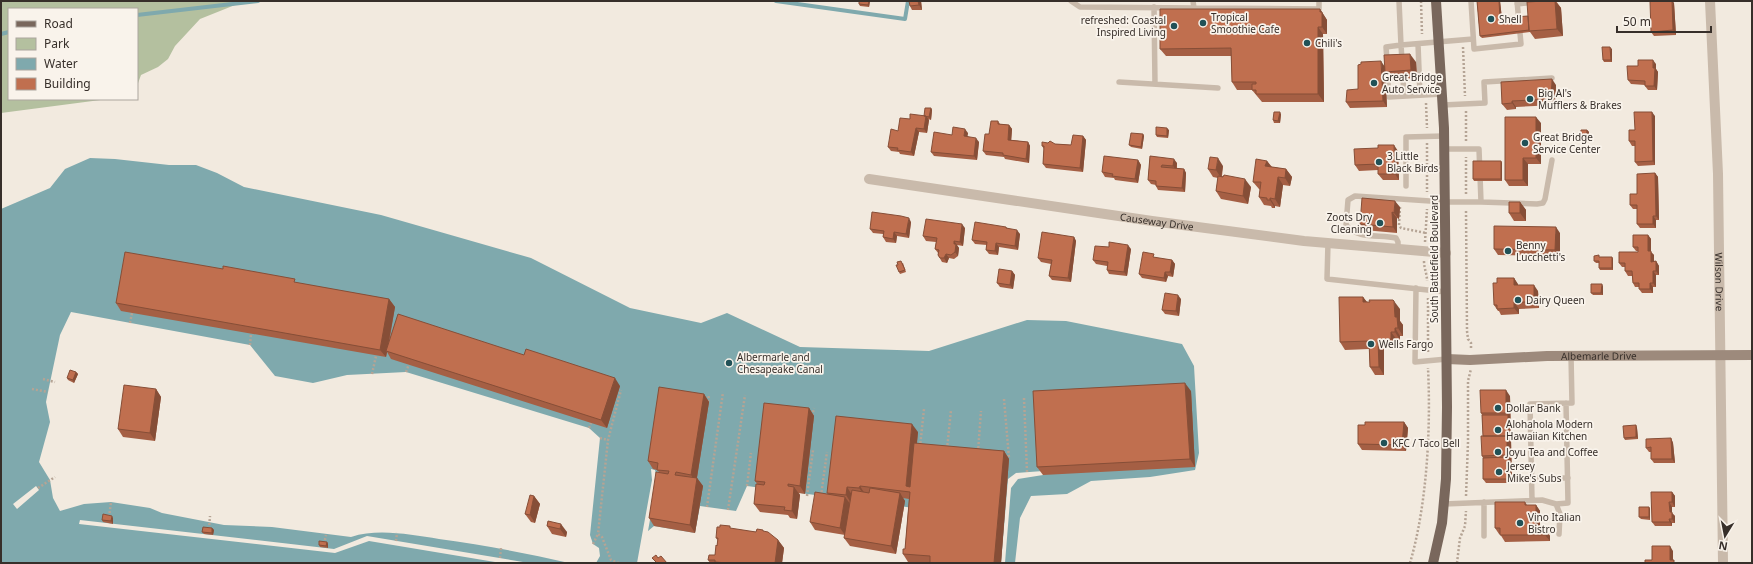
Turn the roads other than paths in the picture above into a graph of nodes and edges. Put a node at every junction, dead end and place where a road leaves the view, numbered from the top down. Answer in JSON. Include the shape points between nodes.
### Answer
{"nodes":[{"id":1,"x":1071,"y":1,"type":"edge"},
{"id":2,"x":1193,"y":1,"type":"edge"},
{"id":3,"x":1319,"y":1,"type":"edge"},
{"id":4,"x":1399,"y":1,"type":"edge"},
{"id":5,"x":1436,"y":1,"type":"edge"},
{"id":6,"x":1471,"y":1,"type":"edge"},
{"id":7,"x":1545,"y":1,"type":"edge"},
{"id":8,"x":1710,"y":1,"type":"edge"},
{"id":9,"x":1517,"y":2,"type":"edge"},
{"id":10,"x":1154,"y":7,"type":"junction"},
{"id":11,"x":1194,"y":8,"type":"junction"},
{"id":12,"x":1473,"y":39,"type":"junction"},
{"id":13,"x":1439,"y":43,"type":"junction"},
{"id":14,"x":1418,"y":44,"type":"junction"},
{"id":15,"x":1401,"y":45,"type":"junction"},
{"id":16,"x":1402,"y":62,"type":"edge"},
{"id":17,"x":1552,"y":78,"type":"edge"},
{"id":18,"x":1403,"y":79,"type":"edge"},
{"id":19,"x":1119,"y":82,"type":"dead end"},
{"id":20,"x":1155,"y":84,"type":"junction"},
{"id":21,"x":1218,"y":88,"type":"dead end"},
{"id":22,"x":1420,"y":95,"type":"junction"},
{"id":23,"x":1404,"y":96,"type":"junction"},
{"id":24,"x":1442,"y":99,"type":"junction"},
{"id":25,"x":1444,"y":136,"type":"junction"},
{"id":26,"x":1445,"y":149,"type":"junction"},
{"id":27,"x":1552,"y":160,"type":"dead end"},
{"id":28,"x":869,"y":179,"type":"dead end"},
{"id":29,"x":1406,"y":186,"type":"dead end"},
{"id":30,"x":1445,"y":202,"type":"junction"},
{"id":31,"x":1481,"y":202,"type":"junction"},
{"id":32,"x":1328,"y":243,"type":"junction"},
{"id":33,"x":1398,"y":249,"type":"junction"},
{"id":34,"x":1446,"y":253,"type":"junction"},
{"id":35,"x":1416,"y":288,"type":"junction"},
{"id":36,"x":1446,"y":292,"type":"junction"},
{"id":37,"x":1722,"y":355,"type":"junction"},
{"id":38,"x":1752,"y":355,"type":"edge"},
{"id":39,"x":1571,"y":356,"type":"junction"},
{"id":40,"x":1447,"y":359,"type":"junction"},
{"id":41,"x":1566,"y":403,"type":"junction"},
{"id":42,"x":1532,"y":478,"type":"junction"},
{"id":43,"x":1568,"y":478,"type":"junction"},
{"id":44,"x":1532,"y":500,"type":"junction"},
{"id":45,"x":1484,"y":502,"type":"junction"},
{"id":46,"x":1444,"y":504,"type":"junction"},
{"id":47,"x":1556,"y":504,"type":"junction"},
{"id":48,"x":1559,"y":534,"type":"dead end"},
{"id":49,"x":1484,"y":536,"type":"dead end"},
{"id":50,"x":1433,"y":563,"type":"edge"},
{"id":51,"x":1723,"y":563,"type":"edge"}],
"edges":[{"from":1,"to":10,"type":"lane","via":[[1080,6]]},
{"from":2,"to":11,"type":"lane"},
{"from":3,"to":11,"type":"lane","via":[[1319,9]]},
{"from":4,"to":15,"type":"lane"},
{"from":5,"to":13,"type":"main road","name":"South Battlefield Boulevard"},
{"from":6,"to":12,"type":"lane"},
{"from":7,"to":9,"type":"lane"},
{"from":8,"to":37,"type":"street","name":"Wilson Drive","via":[[1718,174]]},
{"from":9,"to":12,"type":"lane","via":[[1521,44],[1474,49]]},
{"from":10,"to":11,"type":"lane"},
{"from":10,"to":20,"type":"lane"},
{"from":12,"to":13,"type":"lane"},
{"from":13,"to":14,"type":"lane"},
{"from":13,"to":24,"type":"main road","name":"South Battlefield Boulevard"},
{"from":14,"to":15,"type":"lane"},
{"from":14,"to":22,"type":"lane"},
{"from":15,"to":16,"type":"lane"},
{"from":15,"to":23,"type":"lane","via":[[1386,46],[1389,97]]},
{"from":17,"to":24,"type":"lane","via":[[1484,82],[1485,103],[1466,104]]},
{"from":18,"to":23,"type":"lane"},
{"from":19,"to":20,"type":"lane"},
{"from":20,"to":21,"type":"lane"},
{"from":22,"to":23,"type":"lane"},
{"from":22,"to":24,"type":"lane"},
{"from":24,"to":25,"type":"main road","name":"South Battlefield Boulevard"},
{"from":25,"to":26,"type":"main road","name":"South Battlefield Boulevard"},
{"from":25,"to":29,"type":"lane","via":[[1406,137]]},
{"from":26,"to":30,"type":"main road","name":"South Battlefield Boulevard"},
{"from":26,"to":31,"type":"lane","via":[[1479,149]]},
{"from":27,"to":31,"type":"lane","via":[[1543,203]]},
{"from":28,"to":32,"type":"street","name":"Causeway Drive","via":[[1152,221]]},
{"from":30,"to":31,"type":"lane"},
{"from":30,"to":33,"type":"lane","via":[[1355,196],[1348,200],[1346,225],[1350,230],[1358,234],[1396,238]]},
{"from":30,"to":34,"type":"main road","name":"South Battlefield Boulevard"},
{"from":32,"to":33,"type":"street","name":"Causeway Drive"},
{"from":32,"to":35,"type":"lane","via":[[1327,278]]},
{"from":33,"to":34,"type":"street","name":"Causeway Drive"},
{"from":34,"to":36,"type":"main road","name":"South Battlefield Boulevard"},
{"from":35,"to":36,"type":"lane"},
{"from":35,"to":40,"type":"lane","via":[[1415,362]]},
{"from":36,"to":40,"type":"main road","name":"South Battlefield Boulevard"},
{"from":37,"to":38,"type":"street","name":"Albemarle Drive"},
{"from":37,"to":39,"type":"street","name":"Albemarle Drive"},
{"from":37,"to":51,"type":"street","name":"Wilson Drive"},
{"from":39,"to":40,"type":"street","name":"Albemarle Drive"},
{"from":39,"to":41,"type":"lane","via":[[1572,403]]},
{"from":40,"to":46,"type":"main road","name":"South Battlefield Boulevard"},
{"from":41,"to":42,"type":"lane","via":[[1530,404]]},
{"from":41,"to":43,"type":"lane"},
{"from":42,"to":43,"type":"lane"},
{"from":42,"to":44,"type":"lane"},
{"from":43,"to":47,"type":"lane","via":[[1568,503]]},
{"from":44,"to":45,"type":"lane"},
{"from":44,"to":47,"type":"lane"},
{"from":45,"to":46,"type":"lane"},
{"from":45,"to":49,"type":"lane"},
{"from":46,"to":50,"type":"main road","name":"South Battlefield Boulevard"},
{"from":47,"to":48,"type":"lane","via":[[1560,514]]}]}
